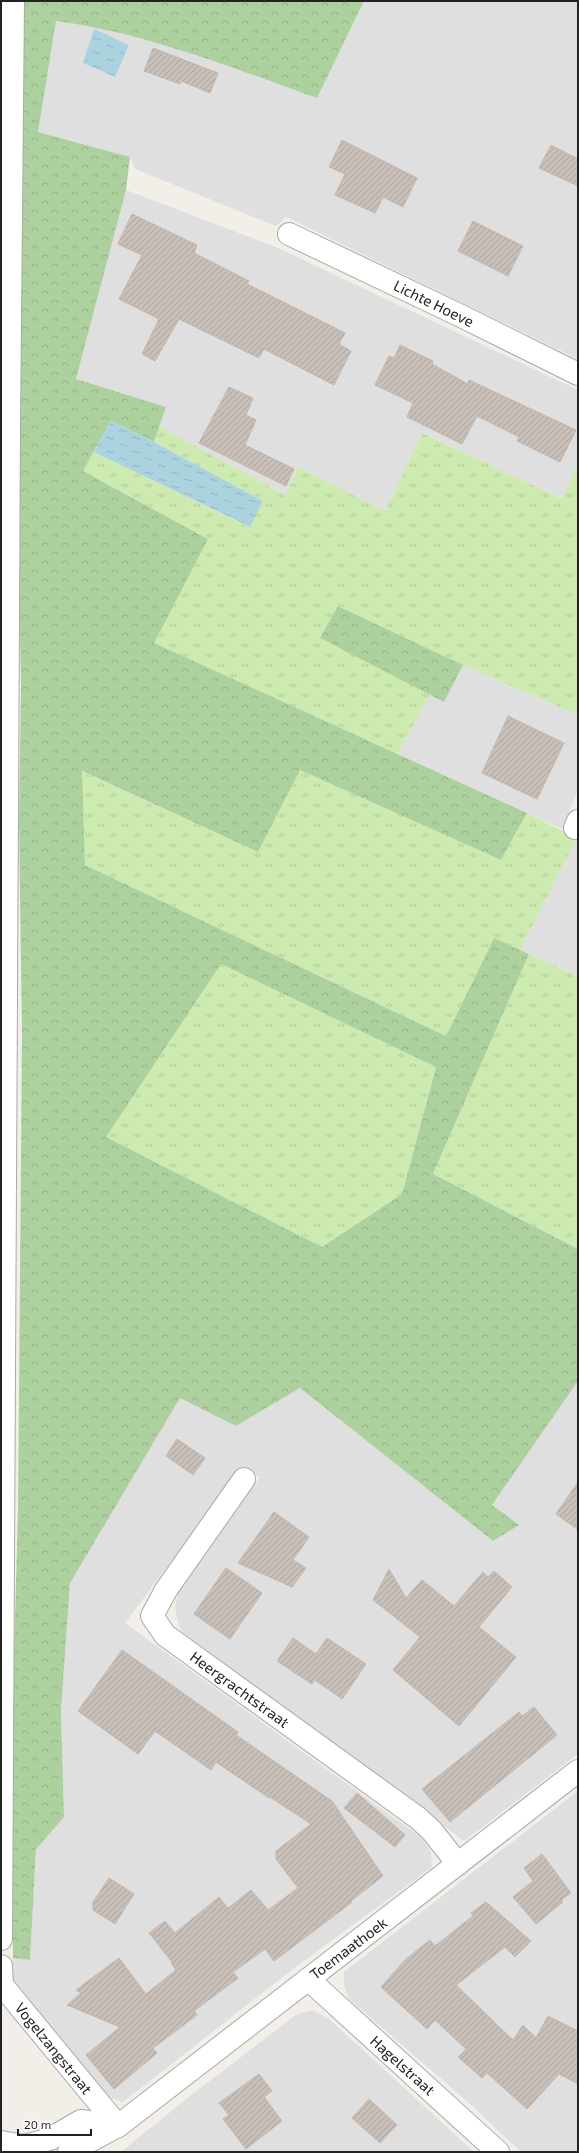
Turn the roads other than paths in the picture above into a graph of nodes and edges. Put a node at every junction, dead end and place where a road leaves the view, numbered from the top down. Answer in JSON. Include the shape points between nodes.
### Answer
{"nodes":[{"id":1,"x":13,"y":1,"type":"edge"},
{"id":2,"x":289,"y":234,"type":"dead end"},
{"id":3,"x":578,"y":374,"type":"edge"},
{"id":4,"x":244,"y":1479,"type":"dead end"},
{"id":5,"x":578,"y":1771,"type":"edge"},
{"id":6,"x":458,"y":1864,"type":"junction"},
{"id":7,"x":1,"y":1939,"type":"edge"},
{"id":8,"x":1,"y":1966,"type":"edge"},
{"id":9,"x":308,"y":1979,"type":"junction"},
{"id":10,"x":118,"y":2126,"type":"junction"},
{"id":11,"x":1,"y":2142,"type":"edge"},
{"id":12,"x":69,"y":2152,"type":"edge"},
{"id":13,"x":97,"y":2152,"type":"edge"},
{"id":14,"x":498,"y":2152,"type":"edge"}],
"edges":[{"from":1,"to":7,"type":"street"},
{"from":2,"to":3,"type":"street","name":"Lichte Hoeve"},
{"from":4,"to":6,"type":"street","name":"Heergrachtstraat","via":[[166,1590],[152,1616],[165,1635],[418,1818],[432,1831]]},
{"from":5,"to":6,"type":"street","name":"Toemaathoek"},
{"from":6,"to":9,"type":"street","name":"Toemaathoek"},
{"from":8,"to":10,"type":"street","name":"Vogelzangstraat","via":[[2,1985]]},
{"from":9,"to":10,"type":"street","name":"Toemaathoek"},
{"from":9,"to":14,"type":"street","name":"Hagelstraat"},
{"from":10,"to":11,"type":"street","via":[[81,2121],[50,2140],[24,2146]]},
{"from":10,"to":12,"type":"street","name":"Toemaathoek"},
{"from":10,"to":13,"type":"street","name":"Toemaathoek"}]}
